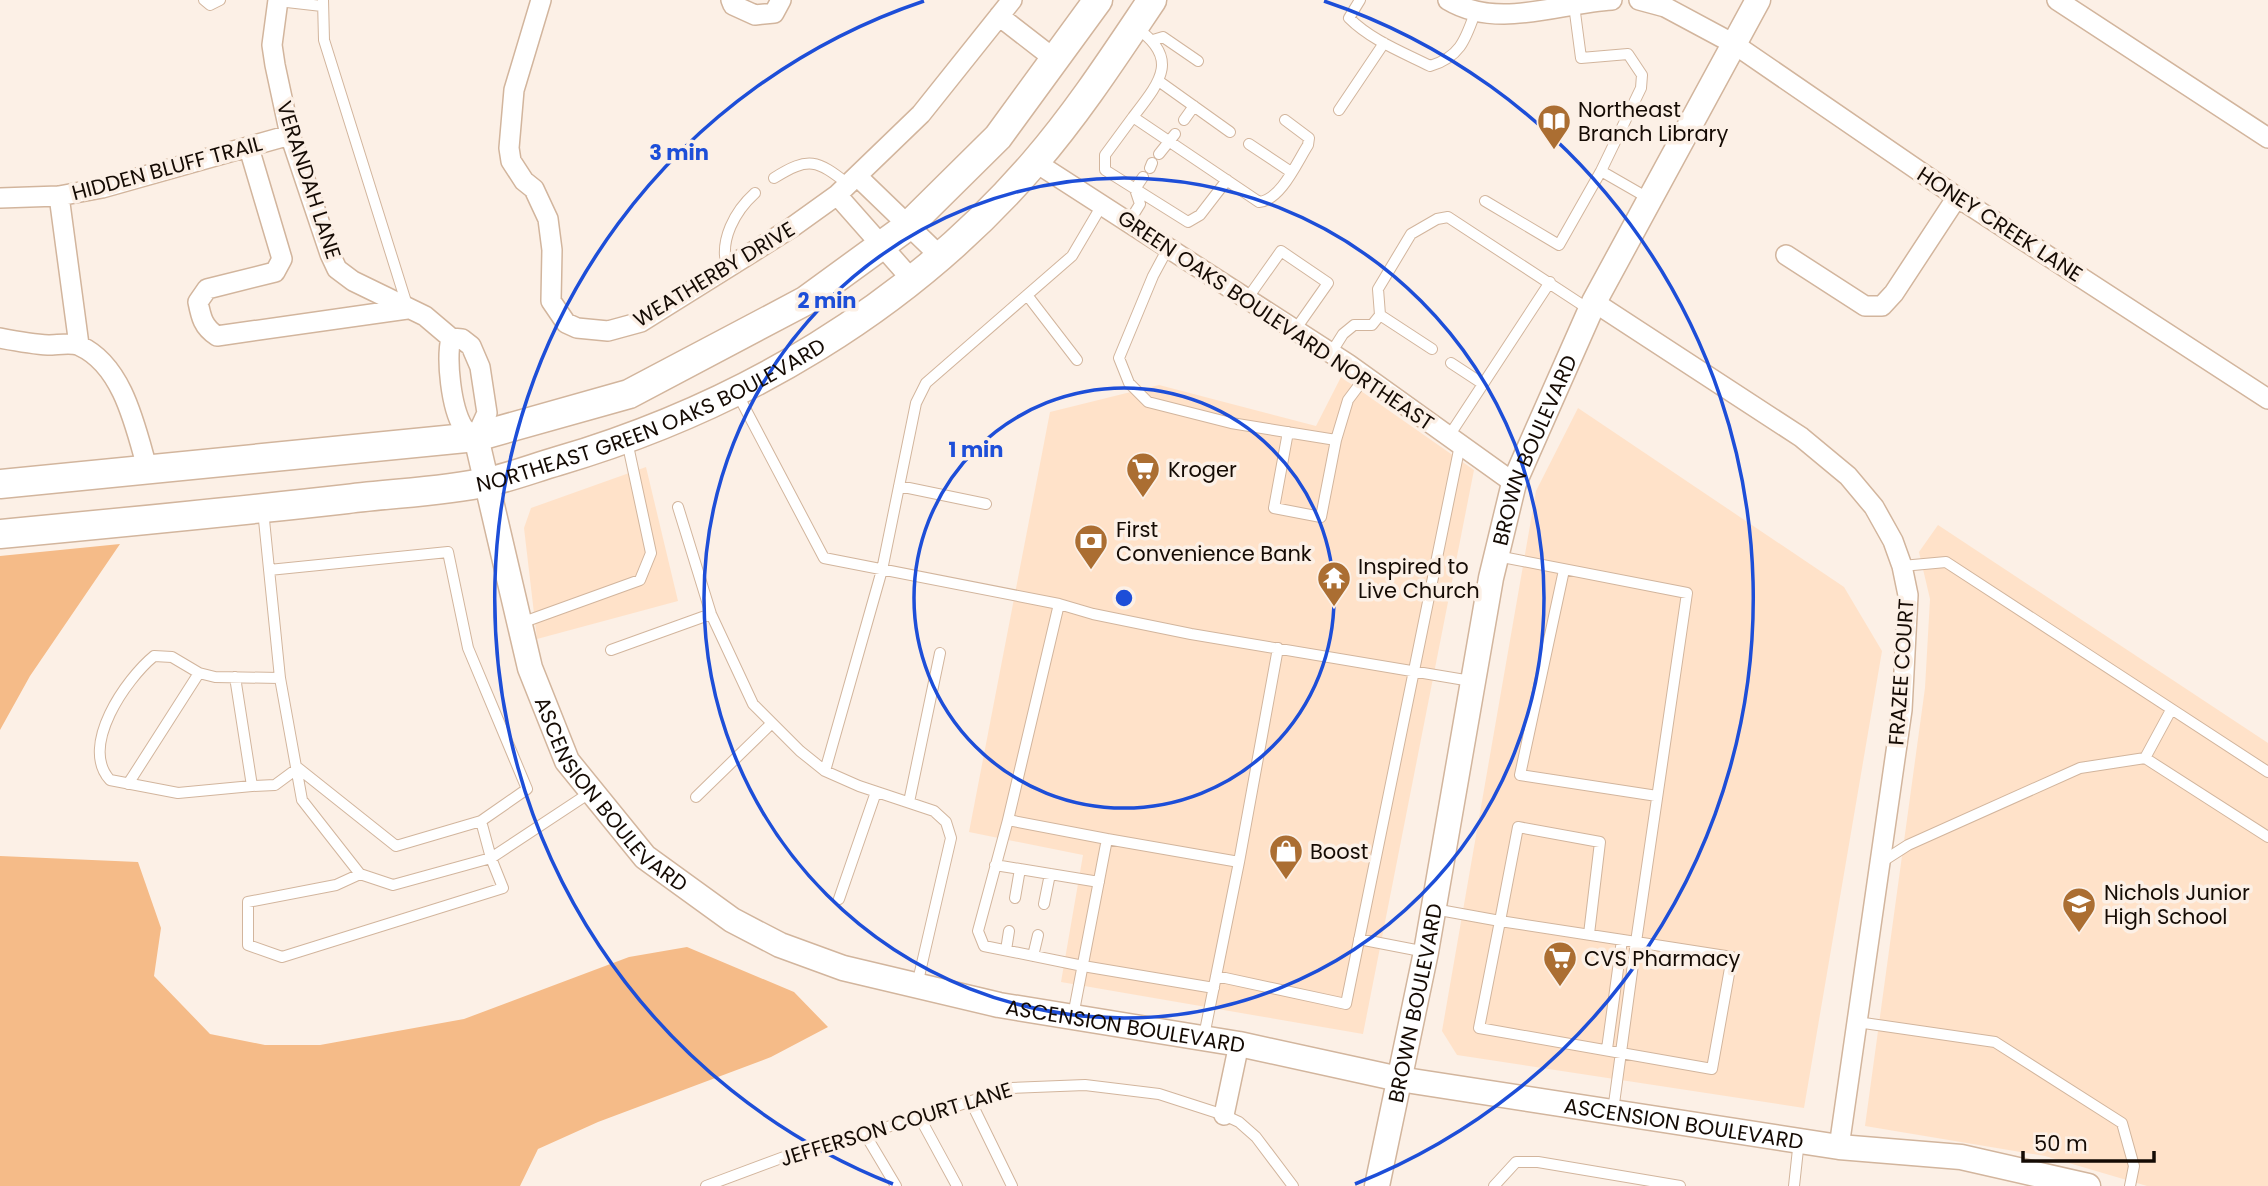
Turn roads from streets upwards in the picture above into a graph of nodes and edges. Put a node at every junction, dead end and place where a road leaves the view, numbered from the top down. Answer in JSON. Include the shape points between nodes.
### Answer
{"nodes":[{"id":1,"x":541,"y":0,"type":"edge"},
{"id":2,"x":731,"y":0,"type":"edge"},
{"id":3,"x":780,"y":0,"type":"edge"},
{"id":4,"x":1012,"y":0,"type":"edge"},
{"id":5,"x":1098,"y":0,"type":"edge"},
{"id":6,"x":1152,"y":0,"type":"edge"},
{"id":7,"x":1448,"y":0,"type":"edge"},
{"id":8,"x":1612,"y":0,"type":"edge"},
{"id":9,"x":1639,"y":0,"type":"edge"},
{"id":10,"x":1758,"y":0,"type":"edge"},
{"id":11,"x":2057,"y":0,"type":"edge"},
{"id":12,"x":278,"y":1,"type":"edge"},
{"id":13,"x":1537,"y":6,"type":"edge"},
{"id":14,"x":999,"y":16,"type":"junction"},
{"id":15,"x":1734,"y":44,"type":"junction"},
{"id":16,"x":1057,"y":61,"type":"junction"},
{"id":17,"x":290,"y":135,"type":"junction"},
{"id":18,"x":2268,"y":138,"type":"edge"},
{"id":19,"x":249,"y":148,"type":"junction"},
{"id":20,"x":1035,"y":162,"type":"junction"},
{"id":21,"x":847,"y":185,"type":"junction"},
{"id":22,"x":59,"y":196,"type":"junction"},
{"id":23,"x":1957,"y":197,"type":"junction"},
{"id":24,"x":0,"y":198,"type":"edge"},
{"id":25,"x":908,"y":226,"type":"junction"},
{"id":26,"x":882,"y":245,"type":"junction"},
{"id":27,"x":1786,"y":255,"type":"dead end"},
{"id":28,"x":940,"y":256,"type":"junction"},
{"id":29,"x":913,"y":281,"type":"junction"},
{"id":30,"x":1593,"y":306,"type":"junction"},
{"id":31,"x":408,"y":309,"type":"junction"},
{"id":32,"x":0,"y":338,"type":"edge"},
{"id":33,"x":451,"y":338,"type":"junction"},
{"id":34,"x":79,"y":345,"type":"junction"},
{"id":35,"x":2268,"y":399,"type":"edge"},
{"id":36,"x":476,"y":438,"type":"junction"},
{"id":37,"x":148,"y":471,"type":"junction"},
{"id":38,"x":487,"y":482,"type":"junction"},
{"id":39,"x":1514,"y":483,"type":"junction"},
{"id":40,"x":0,"y":484,"type":"edge"},
{"id":41,"x":0,"y":534,"type":"edge"},
{"id":42,"x":1239,"y":1044,"type":"junction"},
{"id":43,"x":1399,"y":1079,"type":"junction"},
{"id":44,"x":1224,"y":1115,"type":"road end"},
{"id":45,"x":1839,"y":1147,"type":"junction"},
{"id":46,"x":1377,"y":1186,"type":"edge"},
{"id":47,"x":2088,"y":1186,"type":"edge"}],
"edges":[{"from":1,"to":21,"type":"street","name":"WEATHERBY DRIVE","via":[[514,90],[509,148],[511,160],[534,189],[548,219],[551,301],[566,323],[607,331],[641,322],[791,228]]},
{"from":2,"to":3,"type":"street","via":[[755,15],[774,13]]},
{"from":4,"to":14,"type":"street","name":"WEATHERBY DRIVE"},
{"from":5,"to":16,"type":"main road","name":"NORTHEAST GREEN OAKS BOULEVARD"},
{"from":6,"to":20,"type":"main road","name":"NORTHEAST GREEN OAKS BOULEVARD","via":[[1144,33]]},
{"from":7,"to":13,"type":"street","via":[[1476,10],[1515,14]]},
{"from":8,"to":13,"type":"street"},
{"from":9,"to":15,"type":"street","name":"HONEY CREEK LANE","via":[[1665,8]]},
{"from":10,"to":15,"type":"street","name":"BROWN BOULEVARD"},
{"from":11,"to":18,"type":"street"},
{"from":12,"to":17,"type":"street","name":"VERANDAH LANE","via":[[272,45]]},
{"from":14,"to":16,"type":"street"},
{"from":14,"to":21,"type":"street","name":"WEATHERBY DRIVE","via":[[921,114]]},
{"from":15,"to":23,"type":"street","name":"HONEY CREEK LANE"},
{"from":15,"to":30,"type":"street","name":"BROWN BOULEVARD"},
{"from":16,"to":25,"type":"main road","name":"NORTHEAST GREEN OAKS BOULEVARD","via":[[998,137]]},
{"from":17,"to":19,"type":"street","name":"HIDDEN BLUFF TRAIL"},
{"from":17,"to":31,"type":"street","name":"VERANDAH LANE","via":[[337,269]]},
{"from":19,"to":22,"type":"street","name":"HIDDEN BLUFF TRAIL"},
{"from":19,"to":31,"type":"street","via":[[282,259],[275,272],[207,289],[198,302],[202,321],[210,331],[217,336]]},
{"from":20,"to":28,"type":"main road","name":"NORTHEAST GREEN OAKS BOULEVARD"},
{"from":20,"to":39,"type":"street","name":"GREEN OAKS BOULEVARD NORTHEAST","via":[[1366,376]]},
{"from":21,"to":25,"type":"street"},
{"from":21,"to":26,"type":"street"},
{"from":22,"to":24,"type":"street","name":"HIDDEN BLUFF TRAIL"},
{"from":22,"to":34,"type":"street"},
{"from":23,"to":27,"type":"street","via":[[1882,306],[1865,306]]},
{"from":23,"to":35,"type":"street","name":"HONEY CREEK LANE"},
{"from":25,"to":26,"type":"main road","name":"NORTHEAST GREEN OAKS BOULEVARD"},
{"from":25,"to":28,"type":"street"},
{"from":26,"to":29,"type":"street"},
{"from":26,"to":36,"type":"main road","name":"NORTHEAST GREEN OAKS BOULEVARD","via":[[805,301],[629,394]]},
{"from":28,"to":29,"type":"main road","name":"NORTHEAST GREEN OAKS BOULEVARD"},
{"from":29,"to":38,"type":"main road","name":"NORTHEAST GREEN OAKS BOULEVARD","via":[[778,371],[736,392],[627,441]]},
{"from":30,"to":39,"type":"street","name":"BROWN BOULEVARD"},
{"from":30,"to":45,"type":"street","name":"FRAZEE COURT","via":[[1801,437],[1848,476],[1874,507],[1902,566],[1908,595],[1902,710]]},
{"from":31,"to":33,"type":"street","name":"VERANDAH LANE","via":[[425,316]]},
{"from":32,"to":34,"type":"street"},
{"from":33,"to":36,"type":"street","via":[[447,359],[457,404],[463,427]]},
{"from":33,"to":36,"type":"street","name":"VERANDAH LANE","via":[[471,345],[480,367],[486,413]]},
{"from":34,"to":37,"type":"street","via":[[110,372],[132,419]]},
{"from":36,"to":37,"type":"main road","name":"NORTHEAST GREEN OAKS BOULEVARD"},
{"from":36,"to":38,"type":"street","name":"ASCENSION BOULEVARD"},
{"from":37,"to":40,"type":"main road","name":"NORTHEAST GREEN OAKS BOULEVARD"},
{"from":38,"to":41,"type":"main road","name":"NORTHEAST GREEN OAKS BOULEVARD"},
{"from":38,"to":42,"type":"street","name":"ASCENSION BOULEVARD","via":[[530,668],[555,736],[567,761],[645,857],[732,920],[780,945],[843,968],[999,1005]]},
{"from":39,"to":43,"type":"street","name":"BROWN BOULEVARD","via":[[1496,556]]},
{"from":42,"to":43,"type":"street","name":"ASCENSION BOULEVARD"},
{"from":42,"to":44,"type":"street"},
{"from":43,"to":45,"type":"street","name":"ASCENSION BOULEVARD"},
{"from":43,"to":46,"type":"street","name":"BROWN BOULEVARD"},
{"from":45,"to":47,"type":"street","name":"ASCENSION BOULEVARD","via":[[1961,1157]]}]}
